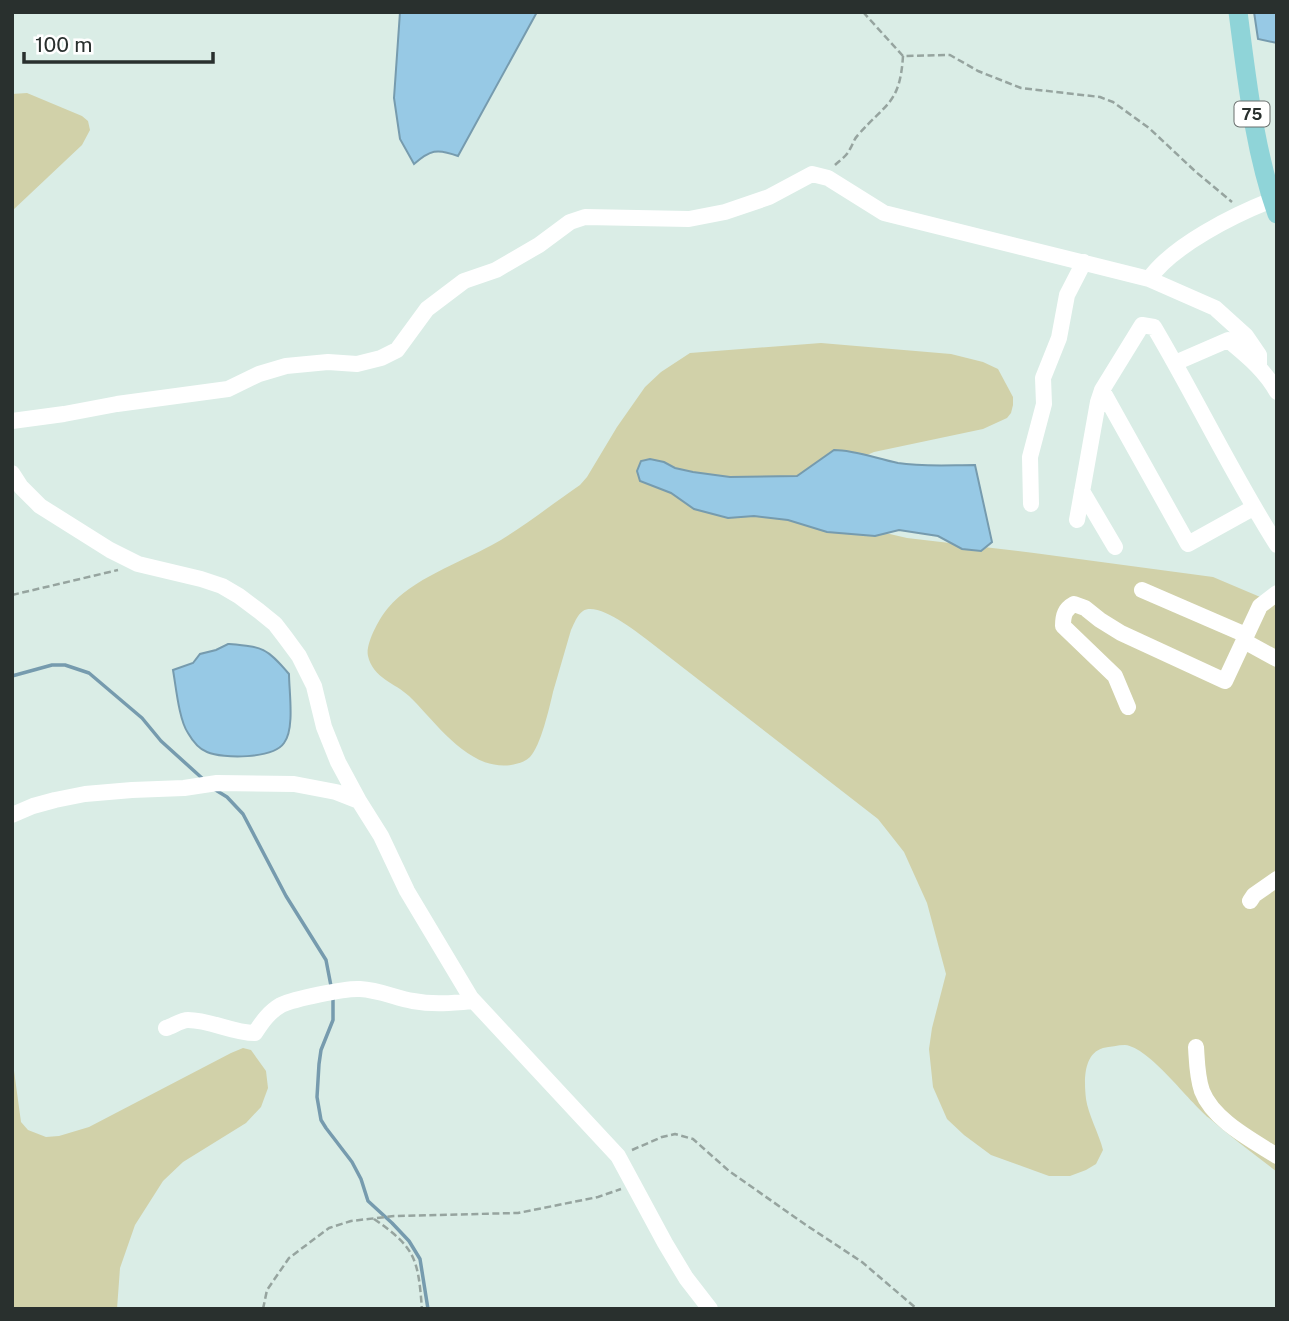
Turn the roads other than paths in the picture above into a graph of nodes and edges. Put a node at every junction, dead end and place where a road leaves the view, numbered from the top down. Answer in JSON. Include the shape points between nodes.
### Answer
{"nodes":[{"id":1,"x":1238,"y":12,"type":"edge"},
{"id":2,"x":1274,"y":207,"type":"edge"},
{"id":3,"x":1084,"y":262,"type":"junction"},
{"id":4,"x":1149,"y":279,"type":"junction"},
{"id":5,"x":1175,"y":363,"type":"junction"},
{"id":6,"x":1259,"y":367,"type":"junction"},
{"id":7,"x":1102,"y":390,"type":"junction"},
{"id":8,"x":1277,"y":392,"type":"edge"},
{"id":9,"x":12,"y":421,"type":"edge"},
{"id":10,"x":12,"y":473,"type":"edge"},
{"id":11,"x":1082,"y":491,"type":"junction"},
{"id":12,"x":1031,"y":505,"type":"dead end"},
{"id":13,"x":1253,"y":508,"type":"junction"},
{"id":14,"x":1077,"y":520,"type":"dead end"},
{"id":15,"x":1277,"y":545,"type":"edge"},
{"id":16,"x":1115,"y":547,"type":"dead end"},
{"id":17,"x":1142,"y":590,"type":"dead end"},
{"id":18,"x":1277,"y":593,"type":"edge"},
{"id":19,"x":1245,"y":638,"type":"junction"},
{"id":20,"x":1277,"y":659,"type":"edge"},
{"id":21,"x":1128,"y":707,"type":"dead end"},
{"id":22,"x":359,"y":802,"type":"junction"},
{"id":23,"x":12,"y":815,"type":"edge"},
{"id":24,"x":1277,"y":879,"type":"edge"},
{"id":25,"x":1250,"y":901,"type":"dead end"},
{"id":26,"x":473,"y":1001,"type":"junction"},
{"id":27,"x":166,"y":1028,"type":"dead end"},
{"id":28,"x":1196,"y":1047,"type":"dead end"},
{"id":29,"x":1277,"y":1156,"type":"edge"},
{"id":30,"x":704,"y":1307,"type":"edge"}],
"edges":[{"from":1,"to":2,"type":"main road","number":"75","via":[[1254,125]]},
{"from":2,"to":4,"type":"street","via":[[1242,211],[1196,238],[1157,267]]},
{"from":3,"to":4,"type":"street"},
{"from":3,"to":9,"type":"street","via":[[884,213],[828,178],[812,174],[769,197],[725,212],[689,219],[585,217],[570,222],[507,264],[464,281],[427,309],[397,350],[381,358],[357,364],[286,366],[228,389]]},
{"from":3,"to":12,"type":"street","via":[[1067,295],[1059,338],[1044,378],[1044,404],[1030,457]]},
{"from":4,"to":6,"type":"street","via":[[1215,307],[1246,336],[1259,355]]},
{"from":5,"to":6,"type":"street","via":[[1228,340]]},
{"from":5,"to":7,"type":"street","via":[[1154,327],[1142,326]]},
{"from":5,"to":13,"type":"street"},
{"from":6,"to":8,"type":"street"},
{"from":7,"to":11,"type":"street"},
{"from":7,"to":13,"type":"street","via":[[1188,544]]},
{"from":10,"to":22,"type":"street","via":[[40,506],[110,550],[138,564],[222,586],[275,624],[314,686],[324,727]]},
{"from":11,"to":14,"type":"street"},
{"from":11,"to":16,"type":"street"},
{"from":13,"to":15,"type":"street"},
{"from":17,"to":19,"type":"street"},
{"from":18,"to":19,"type":"street","via":[[1260,606]]},
{"from":19,"to":20,"type":"street"},
{"from":19,"to":21,"type":"street","via":[[1225,681],[1121,634],[1074,604],[1063,617],[1063,626],[1115,676]]},
{"from":22,"to":23,"type":"street","via":[[294,784],[217,783],[85,794]]},
{"from":22,"to":26,"type":"street"},
{"from":24,"to":25,"type":"street"},
{"from":26,"to":27,"type":"street","via":[[413,1001],[351,989],[279,1006],[255,1033],[186,1020]]},
{"from":26,"to":30,"type":"street","via":[[618,1156]]},
{"from":28,"to":29,"type":"street","via":[[1203,1093],[1212,1110]]}]}
